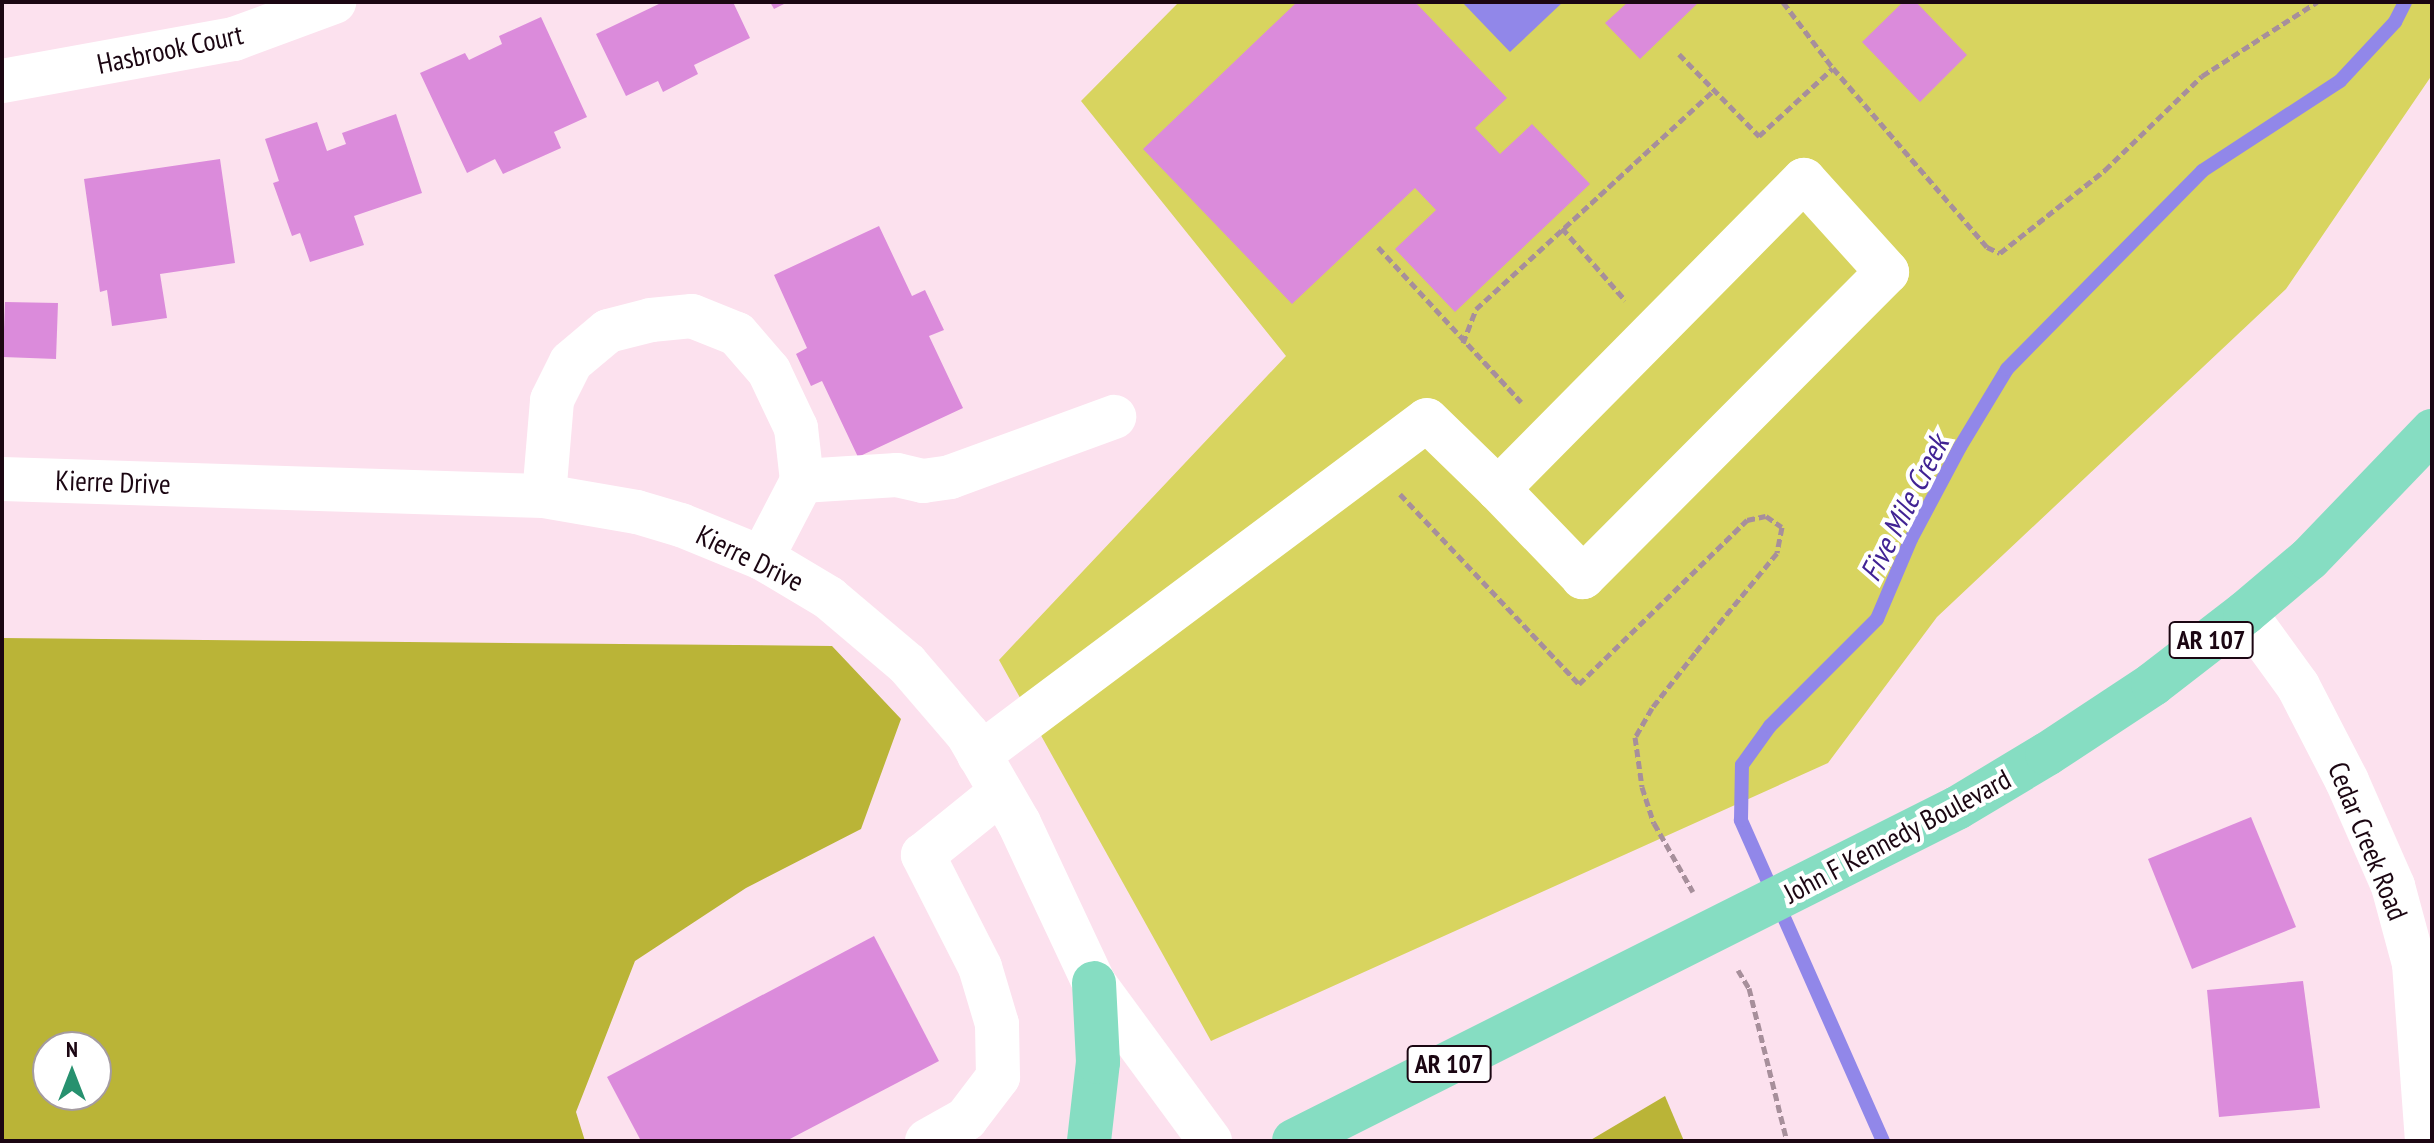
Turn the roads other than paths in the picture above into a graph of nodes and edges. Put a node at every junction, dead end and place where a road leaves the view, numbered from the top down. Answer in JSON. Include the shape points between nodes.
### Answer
{"nodes":[{"id":1,"x":334,"y":2,"type":"edge"},
{"id":2,"x":2,"y":81,"type":"edge"},
{"id":3,"x":1114,"y":417,"type":"dead end"},
{"id":4,"x":2432,"y":431,"type":"edge"},
{"id":5,"x":2,"y":479,"type":"edge"},
{"id":6,"x":802,"y":481,"type":"junction"},
{"id":7,"x":1498,"y":489,"type":"junction"},
{"id":8,"x":544,"y":496,"type":"junction"},
{"id":9,"x":762,"y":558,"type":"junction"},
{"id":10,"x":2245,"y":613,"type":"junction"},
{"id":11,"x":979,"y":755,"type":"junction"},
{"id":12,"x":1001,"y":792,"type":"junction"},
{"id":13,"x":2418,"y":928,"type":"edge"},
{"id":14,"x":1094,"y":983,"type":"junction"},
{"id":15,"x":927,"y":1141,"type":"edge"},
{"id":16,"x":1089,"y":1141,"type":"edge"},
{"id":17,"x":1210,"y":1141,"type":"edge"},
{"id":18,"x":1294,"y":1141,"type":"edge"},
{"id":19,"x":2427,"y":1141,"type":"edge"}],
"edges":[{"from":1,"to":2,"type":"street","name":"Hasbrook Court","via":[[234,39]]},
{"from":3,"to":6,"type":"street","via":[[950,477]]},
{"from":4,"to":10,"type":"main road","name":"John F Kennedy Boulevard","number":"AR 107","via":[[2309,559]]},
{"from":5,"to":8,"type":"street","name":"Kierre Drive"},
{"from":6,"to":8,"type":"street","via":[[796,428],[769,371],[737,334],[692,316],[608,331],[571,362],[552,400]]},
{"from":6,"to":9,"type":"street"},
{"from":7,"to":7,"type":"street","via":[[1804,180],[1887,272],[1583,577]]},
{"from":7,"to":11,"type":"street","via":[[1427,420]]},
{"from":8,"to":9,"type":"street","name":"Kierre Drive","via":[[637,512]]},
{"from":9,"to":11,"type":"street","name":"Kierre Drive","via":[[829,598],[907,664]]},
{"from":10,"to":13,"type":"street","name":"Cedar Creek Road","via":[[2298,686]]},
{"from":10,"to":18,"type":"main road","name":"John F Kennedy Boulevard","number":"AR 107","via":[[2153,684],[1957,808]]},
{"from":11,"to":12,"type":"street","name":"Kierre Drive"},
{"from":12,"to":14,"type":"street","name":"Kierre Drive"},
{"from":12,"to":15,"type":"street","via":[[923,855],[980,967],[997,1024],[998,1077],[966,1119]]},
{"from":13,"to":19,"type":"street","name":"Cedar Creek Road","via":[[2414,964]]},
{"from":14,"to":16,"type":"main road","via":[[1098,1062]]},
{"from":14,"to":17,"type":"street","name":"Kierre Drive"}]}
